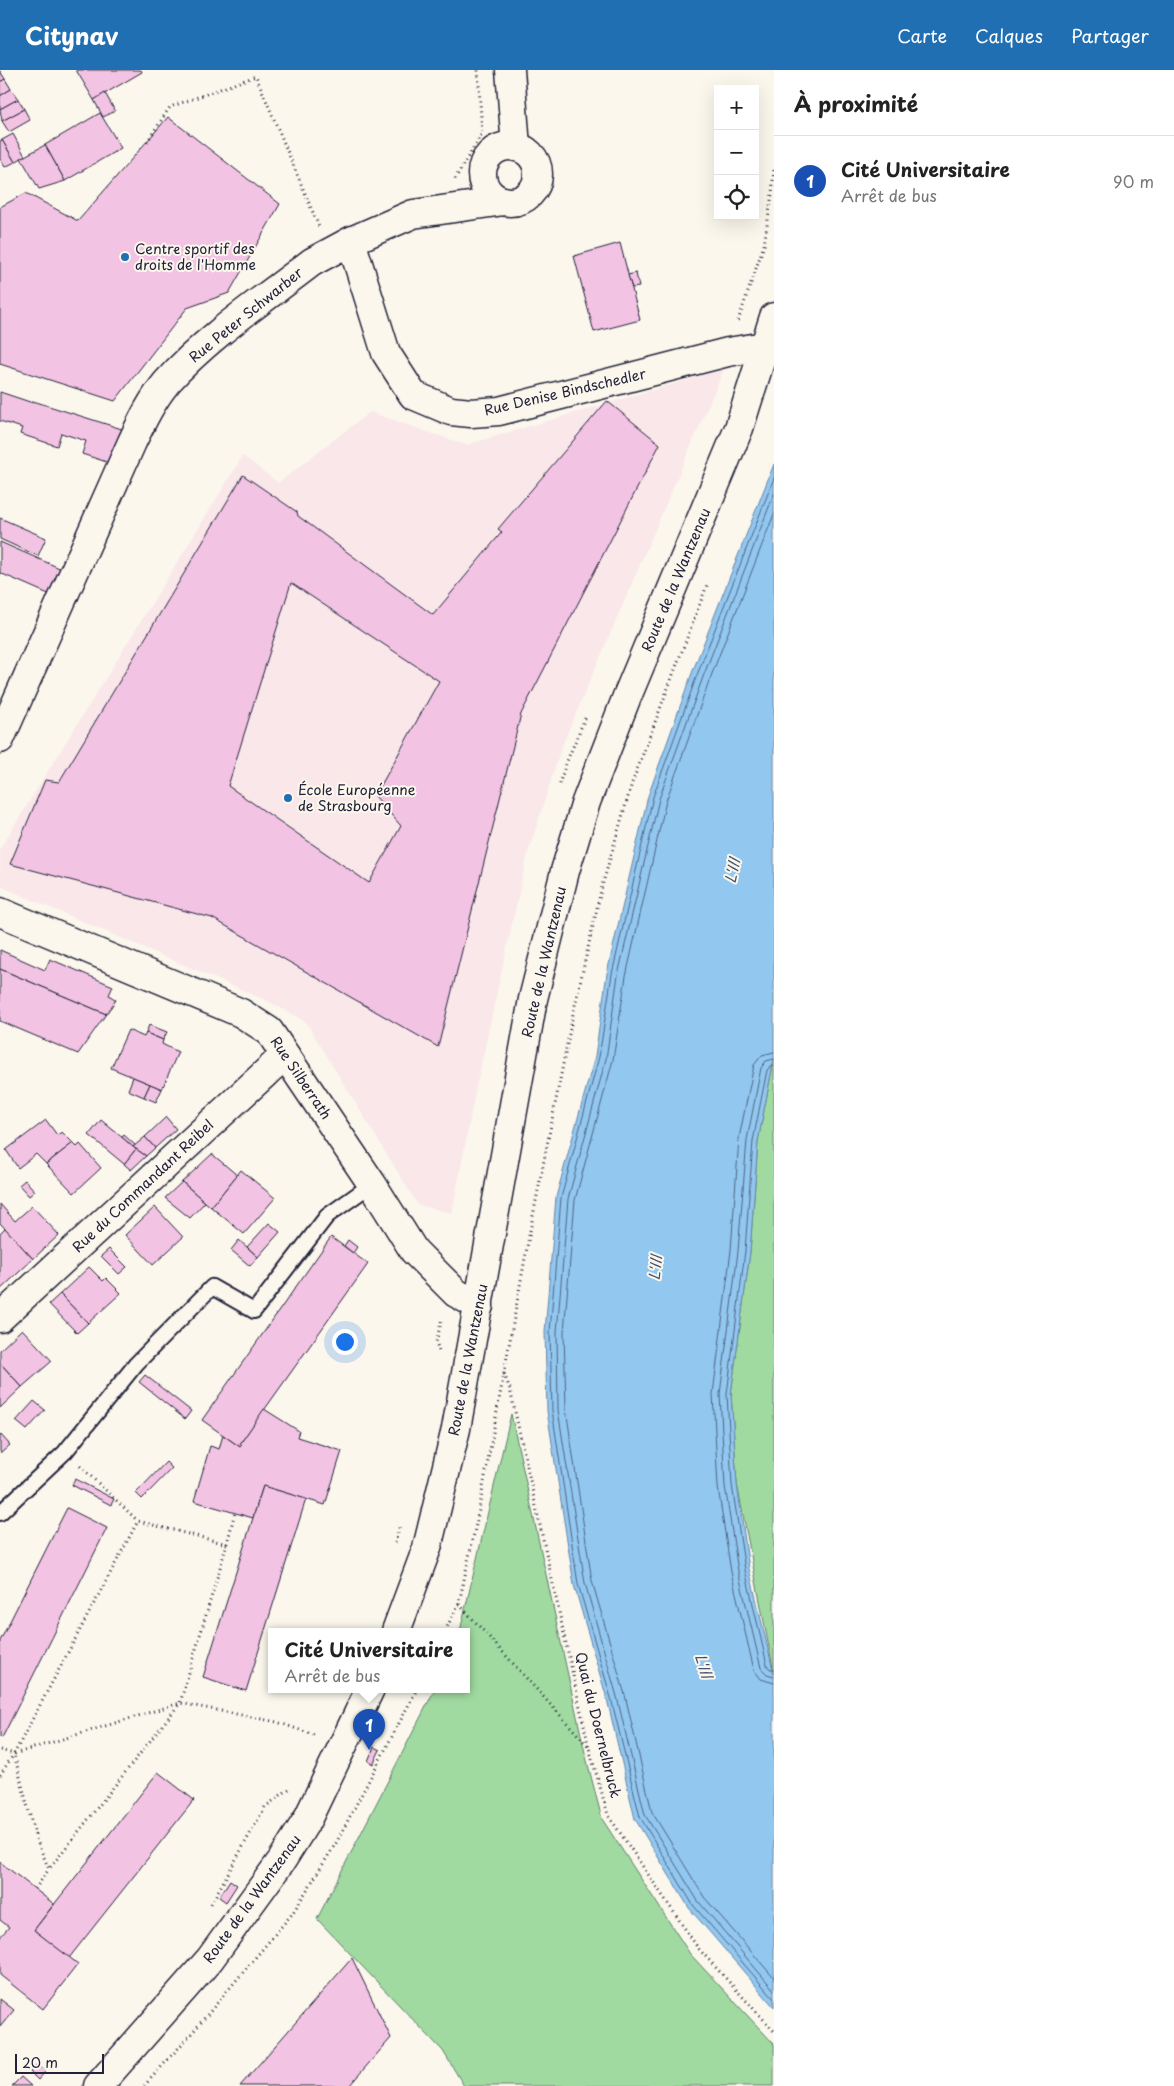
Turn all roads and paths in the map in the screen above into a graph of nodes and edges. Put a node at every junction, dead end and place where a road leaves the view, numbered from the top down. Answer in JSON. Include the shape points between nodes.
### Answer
{"nodes":[{"id":1,"x":478,"y":70,"type":"edge"},
{"id":2,"x":510,"y":70,"type":"edge"},
{"id":3,"x":147,"y":142,"type":"dead end"},
{"id":4,"x":516,"y":147,"type":"junction"},
{"id":5,"x":774,"y":169,"type":"edge"},
{"id":6,"x":447,"y":182,"type":"dead end"},
{"id":7,"x":504,"y":202,"type":"junction"},
{"id":8,"x":340,"y":247,"type":"junction"},
{"id":9,"x":774,"y":317,"type":"edge"},
{"id":10,"x":765,"y":346,"type":"junction"},
{"id":11,"x":728,"y":352,"type":"junction"},
{"id":12,"x":708,"y":583,"type":"dead end"},
{"id":13,"x":0,"y":739,"type":"edge"},
{"id":14,"x":0,"y":912,"type":"edge"},
{"id":15,"x":285,"y":1055,"type":"junction"},
{"id":16,"x":372,"y":1184,"type":"junction"},
{"id":17,"x":479,"y":1306,"type":"junction"},
{"id":18,"x":0,"y":1318,"type":"edge"},
{"id":19,"x":504,"y":1374,"type":"junction"},
{"id":20,"x":65,"y":1452,"type":"junction"},
{"id":21,"x":235,"y":1512,"type":"dead end"},
{"id":22,"x":0,"y":1513,"type":"edge"},
{"id":23,"x":138,"y":1521,"type":"junction"},
{"id":24,"x":226,"y":1544,"type":"junction"},
{"id":25,"x":459,"y":1603,"type":"junction"},
{"id":26,"x":397,"y":1628,"type":"edge"},
{"id":27,"x":446,"y":1628,"type":"edge"},
{"id":28,"x":368,"y":1693,"type":"edge"},
{"id":29,"x":180,"y":1703,"type":"junction"},
{"id":30,"x":321,"y":1728,"type":"dead end"},
{"id":31,"x":318,"y":1736,"type":"junction"},
{"id":32,"x":313,"y":1745,"type":"dead end"},
{"id":33,"x":589,"y":1748,"type":"junction"},
{"id":34,"x":0,"y":1750,"type":"edge"},
{"id":35,"x":14,"y":1754,"type":"junction"},
{"id":36,"x":0,"y":1775,"type":"edge"},
{"id":37,"x":292,"y":1786,"type":"dead end"},
{"id":38,"x":49,"y":1869,"type":"junction"},
{"id":39,"x":35,"y":1889,"type":"dead end"},
{"id":40,"x":210,"y":1906,"type":"dead end"},
{"id":41,"x":774,"y":2031,"type":"edge"},
{"id":42,"x":98,"y":2086,"type":"edge"}],
"edges":[{"from":1,"to":6,"type":"path","via":[[482,133],[456,178]]},
{"from":2,"to":4,"type":"street"},
{"from":3,"to":8,"type":"path","via":[[170,107],[256,76]]},
{"from":4,"to":7,"type":"street","via":[[532,158],[538,176],[530,194],[514,202]]},
{"from":4,"to":7,"type":"street","via":[[499,148],[482,168],[484,185],[489,193]]},
{"from":5,"to":11,"type":"path","via":[[764,245]]},
{"from":7,"to":8,"type":"street","name":"Rue Peter Schwarber","via":[[413,214]]},
{"from":8,"to":11,"type":"street","name":"Rue Denise Bindschedler","via":[[386,353],[413,395],[451,410],[472,413],[499,411]]},
{"from":8,"to":13,"type":"street","name":"Rue Peter Schwarber","via":[[312,262],[206,344],[166,383],[147,411]]},
{"from":9,"to":10,"type":"street","name":"Route de la Wantzenau"},
{"from":10,"to":11,"type":"street","name":"Rue Denise Bindschedler"},
{"from":10,"to":17,"type":"street","name":"Route de la Wantzenau","via":[[739,428],[586,802],[533,1000]]},
{"from":12,"to":19,"type":"path","via":[[632,783],[602,886],[573,1014]]},
{"from":14,"to":15,"type":"street","name":"Rue Silberrath","via":[[241,1013],[269,1030]]},
{"from":15,"to":16,"type":"street","name":"Rue Silberrath"},
{"from":15,"to":18,"type":"street","name":"Rue du Commandant Reibel"},
{"from":16,"to":17,"type":"street","name":"Rue Silberrath","via":[[414,1251],[456,1293]]},
{"from":16,"to":20,"type":"lane","via":[[327,1216],[254,1311],[212,1287],[136,1364]]},
{"from":17,"to":26,"type":"street","name":"Route de la Wantzenau","via":[[456,1429],[427,1548]]},
{"from":19,"to":25,"type":"path"},
{"from":19,"to":33,"type":"path","name":"Quai du Doernelbruck","via":[[510,1389]]},
{"from":20,"to":22,"type":"lane"},
{"from":20,"to":23,"type":"path"},
{"from":21,"to":24,"type":"path"},
{"from":23,"to":24,"type":"path"},
{"from":23,"to":35,"type":"path"},
{"from":24,"to":29,"type":"path"},
{"from":25,"to":27,"type":"path"},
{"from":25,"to":33,"type":"path"},
{"from":28,"to":42,"type":"street","name":"Route de la Wantzenau","via":[[307,1820],[282,1860],[210,1958]]},
{"from":29,"to":31,"type":"path","via":[[277,1722]]},
{"from":29,"to":35,"type":"path"},
{"from":29,"to":38,"type":"path"},
{"from":30,"to":31,"type":"path"},
{"from":31,"to":32,"type":"path"},
{"from":33,"to":41,"type":"path","name":"Quai du Doernelbruck","via":[[608,1815],[698,1948]]},
{"from":34,"to":35,"type":"path"},
{"from":35,"to":36,"type":"path"},
{"from":35,"to":38,"type":"path","via":[[36,1839]]},
{"from":37,"to":40,"type":"path","via":[[265,1807]]},
{"from":38,"to":39,"type":"path"}]}
